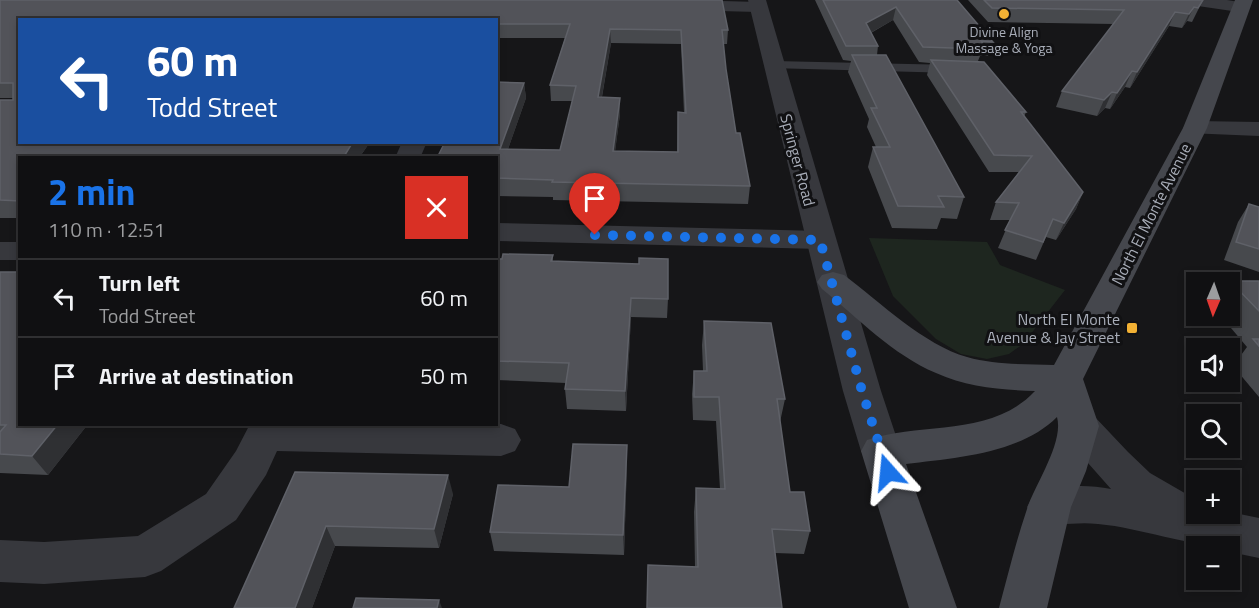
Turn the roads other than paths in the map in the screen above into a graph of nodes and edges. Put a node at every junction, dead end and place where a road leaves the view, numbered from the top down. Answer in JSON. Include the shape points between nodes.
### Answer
{"nodes":[{"id":1,"x":1191,"y":0,"type":"edge"},
{"id":2,"x":758,"y":3,"type":"edge"},
{"id":3,"x":1242,"y":4,"type":"edge"},
{"id":4,"x":662,"y":5,"type":"edge"},
{"id":5,"x":774,"y":64,"type":"junction"},
{"id":6,"x":971,"y":69,"type":"edge"},
{"id":7,"x":1199,"y":117,"type":"junction"},
{"id":8,"x":1259,"y":122,"type":"edge"},
{"id":9,"x":1259,"y":129,"type":"edge"},
{"id":10,"x":498,"y":232,"type":"edge"},
{"id":11,"x":820,"y":240,"type":"junction"},
{"id":12,"x":0,"y":251,"type":"edge"},
{"id":13,"x":18,"y":251,"type":"edge"},
{"id":14,"x":833,"y":282,"type":"junction"},
{"id":15,"x":1065,"y":379,"type":"junction"},
{"id":16,"x":1079,"y":426,"type":"junction"},
{"id":17,"x":267,"y":430,"type":"edge"},
{"id":18,"x":501,"y":441,"type":"dead end"},
{"id":19,"x":881,"y":451,"type":"junction"},
{"id":20,"x":1049,"y":507,"type":"junction"},
{"id":21,"x":1240,"y":535,"type":"edge"},
{"id":22,"x":22,"y":562,"type":"edge"},
{"id":23,"x":933,"y":608,"type":"edge"},
{"id":24,"x":1023,"y":608,"type":"edge"}],
"edges":[{"from":1,"to":3,"type":"street"},
{"from":2,"to":4,"type":"street"},
{"from":2,"to":5,"type":"street","name":"Springer Road"},
{"from":3,"to":7,"type":"main road","name":"North El Monte Avenue"},
{"from":5,"to":6,"type":"lane"},
{"from":5,"to":11,"type":"street","name":"Springer Road"},
{"from":7,"to":8,"type":"street","via":[[1231,116]]},
{"from":7,"to":9,"type":"street"},
{"from":7,"to":15,"type":"main road","name":"North El Monte Avenue"},
{"from":10,"to":11,"type":"street"},
{"from":11,"to":14,"type":"street","name":"Springer Road"},
{"from":12,"to":13,"type":"street"},
{"from":14,"to":15,"type":"main road","via":[[913,343],[950,365],[994,375]]},
{"from":14,"to":19,"type":"street","name":"Springer Road"},
{"from":15,"to":16,"type":"main road"},
{"from":15,"to":19,"type":"main road","name":"North El Monte Avenue","via":[[1047,403],[1028,419],[1000,431]]},
{"from":16,"to":20,"type":"main road"},
{"from":16,"to":21,"type":"street","via":[[1132,485],[1163,504]]},
{"from":17,"to":18,"type":"street"},
{"from":17,"to":22,"type":"street","via":[[251,463],[220,507],[144,556]]},
{"from":19,"to":23,"type":"main road"},
{"from":20,"to":21,"type":"street","via":[[1097,505]]},
{"from":20,"to":24,"type":"main road"}]}
